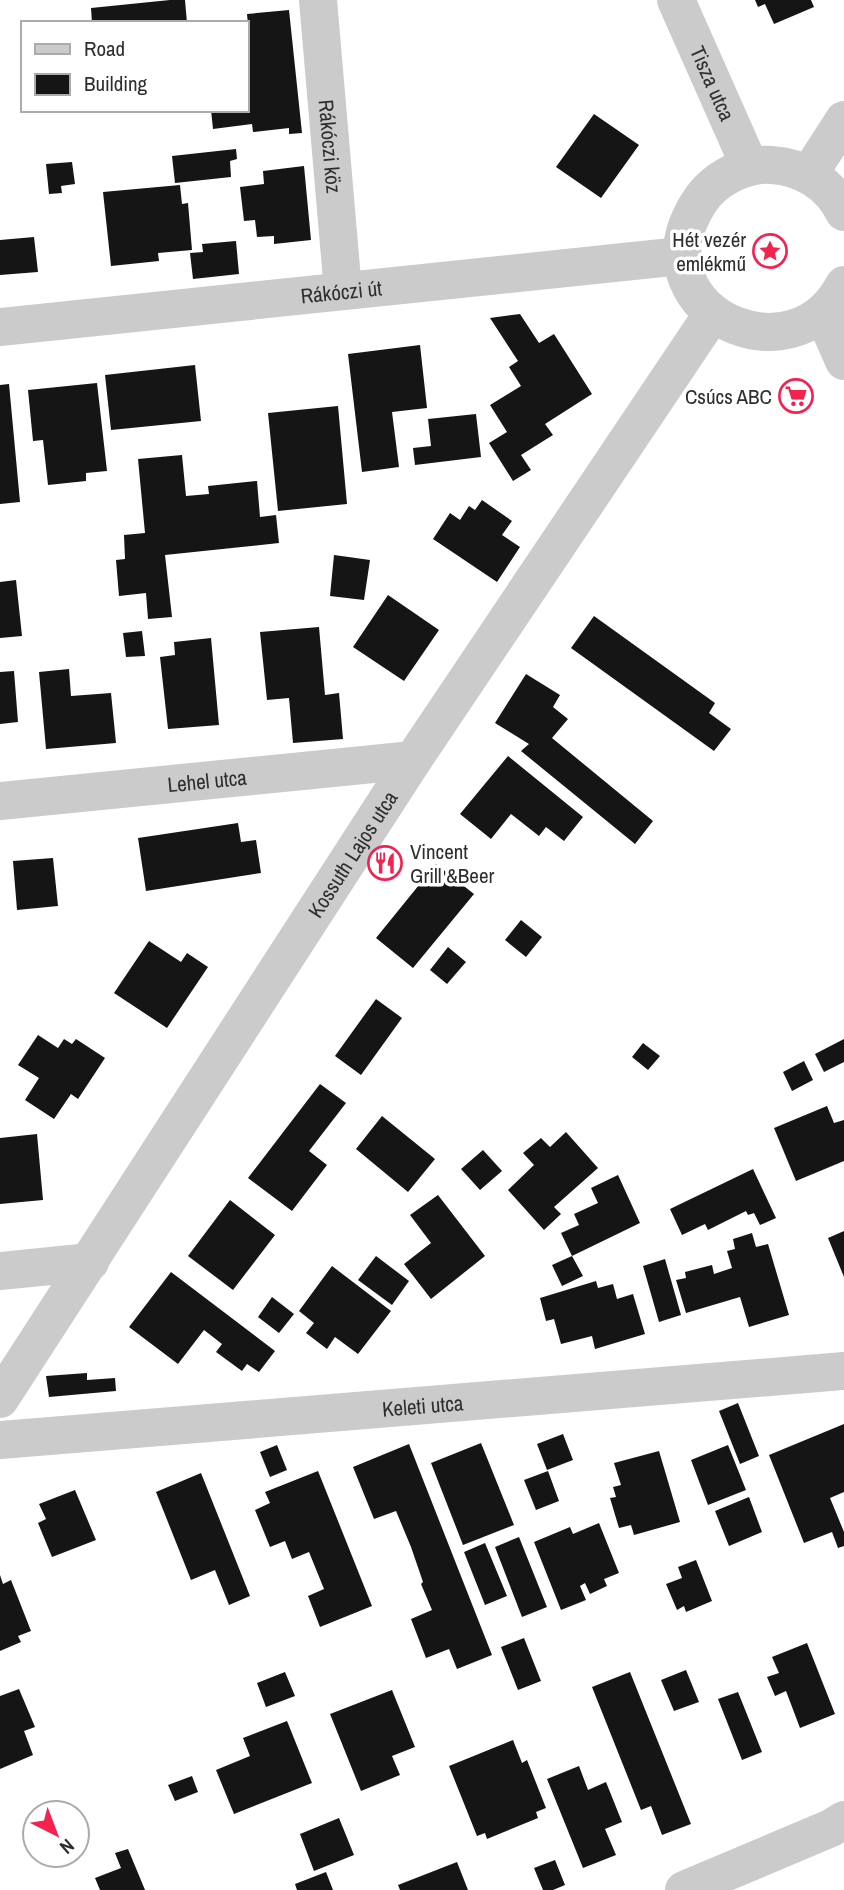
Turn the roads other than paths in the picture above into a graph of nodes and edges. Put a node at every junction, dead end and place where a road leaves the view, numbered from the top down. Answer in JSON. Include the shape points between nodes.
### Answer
{"nodes":[{"id":1,"x":318,"y":0,"type":"edge"},
{"id":2,"x":676,"y":0,"type":"edge"},
{"id":3,"x":844,"y":120,"type":"edge"},
{"id":4,"x":750,"y":167,"type":"junction"},
{"id":5,"x":808,"y":174,"type":"junction"},
{"id":6,"x":844,"y":212,"type":"edge"},
{"id":7,"x":681,"y":256,"type":"junction"},
{"id":8,"x":343,"y":291,"type":"junction"},
{"id":9,"x":833,"y":299,"type":"edge"},
{"id":10,"x":713,"y":313,"type":"junction"},
{"id":11,"x":0,"y":327,"type":"edge"},
{"id":12,"x":844,"y":361,"type":"edge"},
{"id":13,"x":413,"y":760,"type":"junction"},
{"id":14,"x":0,"y":801,"type":"edge"},
{"id":15,"x":90,"y":1262,"type":"junction"},
{"id":16,"x":0,"y":1271,"type":"edge"},
{"id":17,"x":844,"y":1371,"type":"edge"},
{"id":18,"x":0,"y":1399,"type":"edge"},
{"id":19,"x":0,"y":1440,"type":"edge"},
{"id":20,"x":840,"y":1834,"type":"edge"},
{"id":21,"x":684,"y":1890,"type":"edge"}],
"edges":[{"from":1,"to":8,"type":"street","name":"Rákóczi köz"},
{"from":2,"to":4,"type":"street","name":"Tisza utca"},
{"from":3,"to":5,"type":"street"},
{"from":4,"to":5,"type":"street","via":[[788,166]]},
{"from":4,"to":7,"type":"street","via":[[723,178],[706,192],[693,211]]},
{"from":5,"to":6,"type":"street","via":[[828,189]]},
{"from":7,"to":8,"type":"street","name":"Rákóczi út"},
{"from":7,"to":10,"type":"street","via":[[687,279]]},
{"from":8,"to":11,"type":"street","name":"Rákóczi út"},
{"from":9,"to":10,"type":"street","via":[[802,326],[780,332],[756,333]]},
{"from":9,"to":12,"type":"street"},
{"from":10,"to":13,"type":"street","name":"Kossuth Lajos utca"},
{"from":13,"to":14,"type":"street","name":"Lehel utca"},
{"from":13,"to":15,"type":"street","name":"Kossuth Lajos utca"},
{"from":15,"to":16,"type":"street"},
{"from":15,"to":18,"type":"street","name":"Kossuth Lajos utca"},
{"from":17,"to":19,"type":"street","name":"Keleti utca"},
{"from":20,"to":21,"type":"street"}]}
